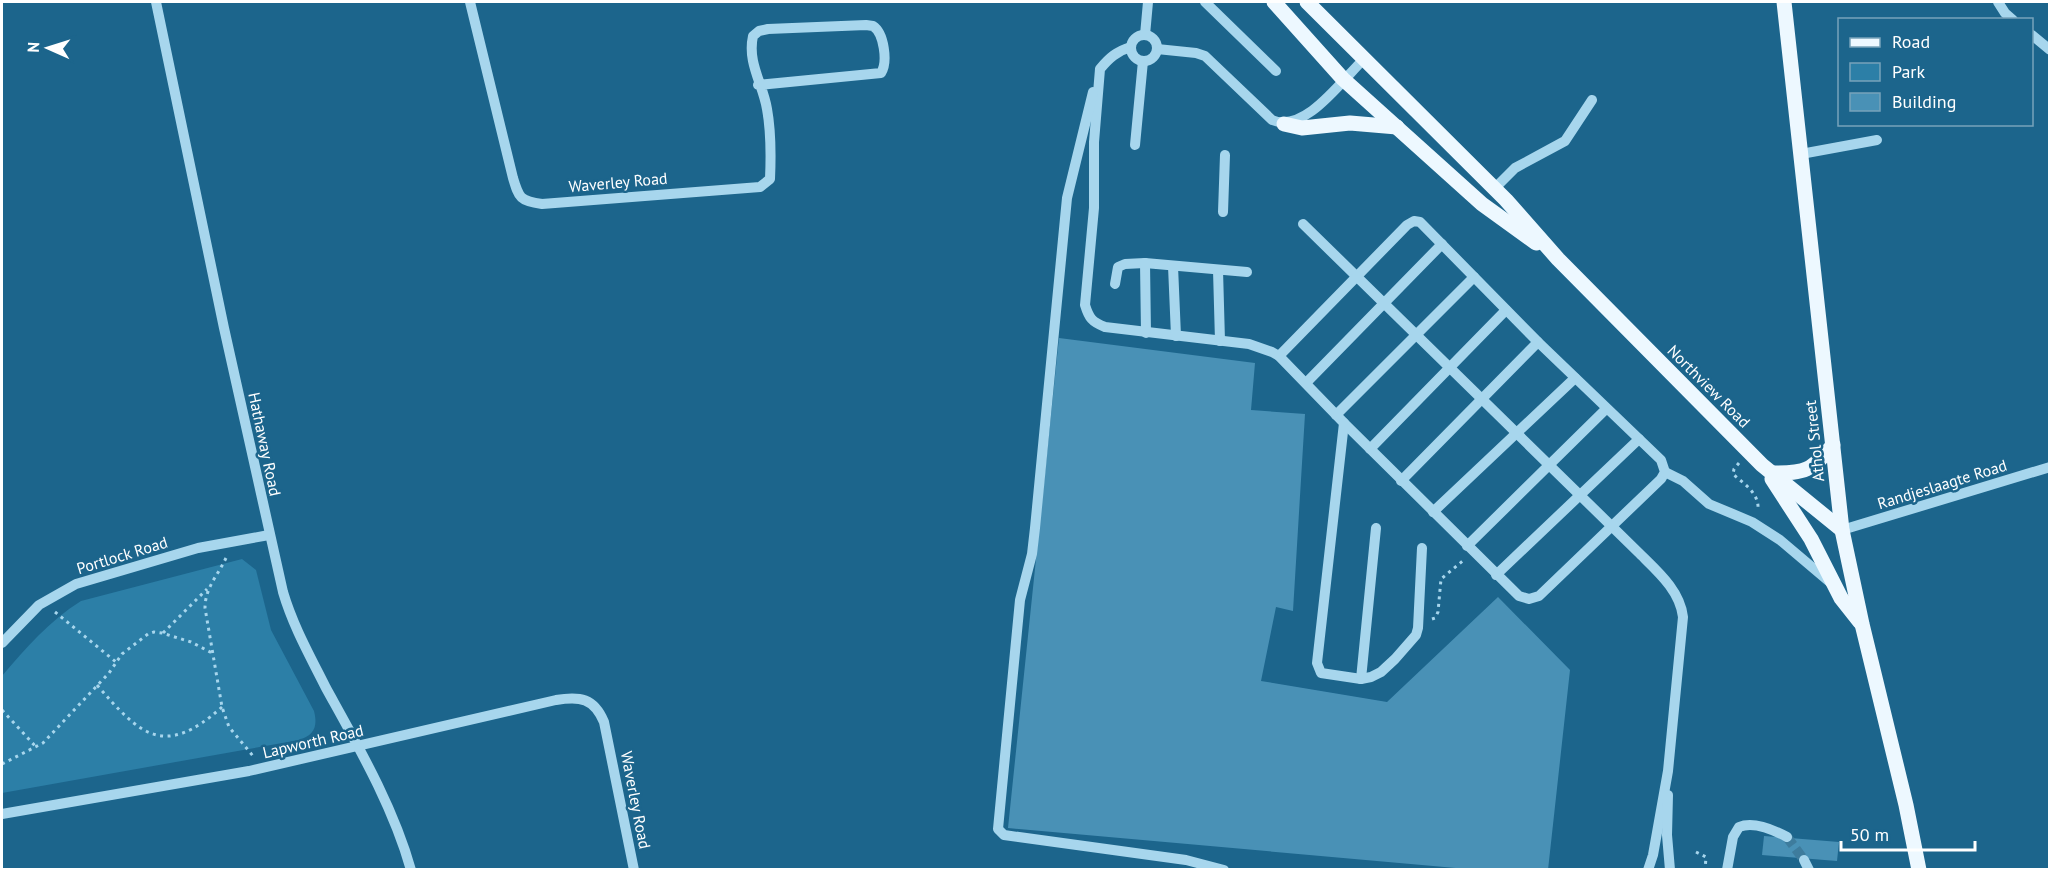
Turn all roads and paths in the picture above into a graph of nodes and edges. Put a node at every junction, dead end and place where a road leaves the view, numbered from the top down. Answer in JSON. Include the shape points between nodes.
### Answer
{"nodes":[{"id":1,"x":156,"y":2,"type":"edge"},
{"id":2,"x":470,"y":2,"type":"edge"},
{"id":3,"x":1148,"y":2,"type":"edge"},
{"id":4,"x":1205,"y":2,"type":"edge"},
{"id":5,"x":1274,"y":2,"type":"edge"},
{"id":6,"x":1307,"y":2,"type":"edge"},
{"id":7,"x":1784,"y":2,"type":"edge"},
{"id":8,"x":1998,"y":2,"type":"edge"},
{"id":9,"x":2011,"y":18,"type":"edge"},
{"id":10,"x":1145,"y":35,"type":"junction"},
{"id":11,"x":2033,"y":37,"type":"edge"},
{"id":12,"x":1131,"y":47,"type":"junction"},
{"id":13,"x":1157,"y":49,"type":"junction"},
{"id":14,"x":2049,"y":50,"type":"edge"},
{"id":15,"x":1364,"y":59,"type":"junction"},
{"id":16,"x":1143,"y":62,"type":"junction"},
{"id":17,"x":1100,"y":69,"type":"junction"},
{"id":18,"x":1276,"y":71,"type":"dead end"},
{"id":19,"x":1343,"y":79,"type":"junction"},
{"id":20,"x":758,"y":85,"type":"junction"},
{"id":21,"x":1592,"y":100,"type":"dead end"},
{"id":22,"x":1284,"y":124,"type":"junction"},
{"id":23,"x":1397,"y":127,"type":"junction"},
{"id":24,"x":1877,"y":140,"type":"dead end"},
{"id":25,"x":1136,"y":145,"type":"dead end"},
{"id":26,"x":1801,"y":154,"type":"junction"},
{"id":27,"x":1225,"y":155,"type":"dead end"},
{"id":28,"x":1494,"y":189,"type":"junction"},
{"id":29,"x":1223,"y":212,"type":"dead end"},
{"id":30,"x":1303,"y":224,"type":"dead end"},
{"id":31,"x":1442,"y":244,"type":"junction"},
{"id":32,"x":1558,"y":259,"type":"junction"},
{"id":33,"x":1145,"y":263,"type":"junction"},
{"id":34,"x":1173,"y":266,"type":"junction"},
{"id":35,"x":1218,"y":270,"type":"junction"},
{"id":36,"x":1247,"y":272,"type":"dead end"},
{"id":37,"x":1474,"y":277,"type":"junction"},
{"id":38,"x":1115,"y":284,"type":"dead end"},
{"id":39,"x":1506,"y":310,"type":"junction"},
{"id":40,"x":1146,"y":333,"type":"junction"},
{"id":41,"x":1176,"y":336,"type":"junction"},
{"id":42,"x":1220,"y":341,"type":"junction"},
{"id":43,"x":1538,"y":342,"type":"junction"},
{"id":44,"x":1279,"y":356,"type":"junction"},
{"id":45,"x":1575,"y":378,"type":"junction"},
{"id":46,"x":1306,"y":383,"type":"junction"},
{"id":47,"x":1606,"y":409,"type":"junction"},
{"id":48,"x":1340,"y":419,"type":"junction"},
{"id":49,"x":1639,"y":439,"type":"junction"},
{"id":50,"x":1833,"y":445,"type":"junction"},
{"id":51,"x":1370,"y":449,"type":"junction"},
{"id":52,"x":1748,"y":451,"type":"junction"},
{"id":53,"x":2049,"y":468,"type":"edge"},
{"id":54,"x":1767,"y":469,"type":"junction"},
{"id":55,"x":1665,"y":472,"type":"junction"},
{"id":56,"x":1401,"y":481,"type":"junction"},
{"id":57,"x":1433,"y":512,"type":"junction"},
{"id":58,"x":1752,"y":522,"type":"junction"},
{"id":59,"x":1376,"y":528,"type":"dead end"},
{"id":60,"x":1842,"y":530,"type":"junction"},
{"id":61,"x":269,"y":535,"type":"junction"},
{"id":62,"x":234,"y":541,"type":"junction"},
{"id":63,"x":1422,"y":548,"type":"dead end"},
{"id":64,"x":1470,"y":549,"type":"junction"},
{"id":65,"x":1496,"y":575,"type":"junction"},
{"id":66,"x":210,"y":585,"type":"junction"},
{"id":67,"x":1835,"y":586,"type":"junction"},
{"id":68,"x":44,"y":602,"type":"junction"},
{"id":69,"x":1419,"y":621,"type":"junction"},
{"id":70,"x":1862,"y":624,"type":"junction"},
{"id":71,"x":162,"y":633,"type":"junction"},
{"id":72,"x":2,"y":643,"type":"edge"},
{"id":73,"x":214,"y":654,"type":"junction"},
{"id":74,"x":116,"y":662,"type":"junction"},
{"id":75,"x":1361,"y":679,"type":"junction"},
{"id":76,"x":98,"y":685,"type":"junction"},
{"id":77,"x":222,"y":707,"type":"junction"},
{"id":78,"x":2,"y":710,"type":"edge"},
{"id":79,"x":608,"y":736,"type":"joint"},
{"id":80,"x":358,"y":746,"type":"junction"},
{"id":81,"x":36,"y":747,"type":"junction"},
{"id":82,"x":2,"y":764,"type":"edge"},
{"id":83,"x":265,"y":768,"type":"junction"},
{"id":84,"x":1668,"y":771,"type":"junction"},
{"id":85,"x":2,"y":814,"type":"edge"},
{"id":86,"x":1787,"y":837,"type":"tunnel mouth"},
{"id":87,"x":1696,"y":852,"type":"dead end"},
{"id":88,"x":411,"y":870,"type":"edge"},
{"id":89,"x":634,"y":870,"type":"edge"},
{"id":90,"x":1224,"y":870,"type":"edge"},
{"id":91,"x":1648,"y":870,"type":"edge"},
{"id":92,"x":1670,"y":870,"type":"edge"},
{"id":93,"x":1705,"y":870,"type":"edge"},
{"id":94,"x":1727,"y":870,"type":"edge"},
{"id":95,"x":1919,"y":870,"type":"edge"}],
"edges":[{"from":1,"to":61,"type":"street","name":"Hathaway Road"},
{"from":2,"to":20,"type":"street","name":"Waverley Road","via":[[513,178],[521,198],[527,202],[760,187],[770,179],[771,169],[767,109]]},
{"from":3,"to":10,"type":"street"},
{"from":4,"to":18,"type":"street"},
{"from":5,"to":19,"type":"main road","name":"Northview Road"},
{"from":6,"to":15,"type":"main road","name":"Northview Road"},
{"from":7,"to":26,"type":"main road","name":"Athol Street"},
{"from":8,"to":9,"type":"street"},
{"from":10,"to":12,"type":"street","via":[[1138,36]]},
{"from":10,"to":13,"type":"street","via":[[1152,37]]},
{"from":11,"to":14,"type":"street"},
{"from":12,"to":16,"type":"street","via":[[1132,54]]},
{"from":12,"to":17,"type":"street","via":[[1119,51]]},
{"from":13,"to":16,"type":"street","via":[[1155,56]]},
{"from":13,"to":22,"type":"street","via":[[1205,56],[1272,120]]},
{"from":15,"to":19,"type":"street"},
{"from":15,"to":28,"type":"main road","name":"Northview Road"},
{"from":16,"to":25,"type":"street"},
{"from":17,"to":40,"type":"street","via":[[1085,305],[1093,323]]},
{"from":17,"to":90,"type":"street","via":[[1067,198],[1035,528],[1020,600],[998,830],[1004,835],[1186,860]]},
{"from":19,"to":22,"type":"street","via":[[1311,111]]},
{"from":19,"to":23,"type":"main road","name":"Northview Road"},
{"from":20,"to":20,"type":"street","name":"Waverley Road","via":[[752,52],[756,33],[768,29],[873,26],[881,34],[885,62],[883,70],[876,74]]},
{"from":21,"to":28,"type":"street","via":[[1565,141],[1515,168]]},
{"from":22,"to":23,"type":"main road","via":[[1302,128],[1350,123]]},
{"from":23,"to":32,"type":"main road","name":"Northview Road","via":[[1482,204]]},
{"from":24,"to":26,"type":"street"},
{"from":26,"to":50,"type":"main road","name":"Athol Street"},
{"from":27,"to":29,"type":"street"},
{"from":28,"to":32,"type":"main road","name":"Northview Road"},
{"from":30,"to":84,"type":"street","via":[[1630,544],[1680,599],[1683,617]]},
{"from":31,"to":37,"type":"street"},
{"from":31,"to":44,"type":"street","via":[[1420,222],[1407,225]]},
{"from":31,"to":46,"type":"street"},
{"from":32,"to":52,"type":"main road","name":"Northview Road"},
{"from":33,"to":34,"type":"street"},
{"from":33,"to":38,"type":"street","via":[[1118,267]]},
{"from":33,"to":40,"type":"street"},
{"from":34,"to":35,"type":"street"},
{"from":34,"to":41,"type":"street"},
{"from":35,"to":36,"type":"street"},
{"from":35,"to":42,"type":"street"},
{"from":37,"to":39,"type":"street"},
{"from":37,"to":48,"type":"street"},
{"from":39,"to":43,"type":"street"},
{"from":39,"to":51,"type":"street"},
{"from":40,"to":41,"type":"street"},
{"from":41,"to":42,"type":"street"},
{"from":42,"to":44,"type":"street","via":[[1249,344]]},
{"from":43,"to":45,"type":"street"},
{"from":43,"to":56,"type":"street"},
{"from":44,"to":46,"type":"street"},
{"from":45,"to":47,"type":"street"},
{"from":45,"to":57,"type":"street"},
{"from":46,"to":48,"type":"street"},
{"from":47,"to":49,"type":"street"},
{"from":47,"to":64,"type":"street"},
{"from":48,"to":51,"type":"street"},
{"from":48,"to":75,"type":"street","via":[[1317,663],[1324,675]]},
{"from":49,"to":55,"type":"street","via":[[1660,460]]},
{"from":49,"to":65,"type":"street"},
{"from":50,"to":54,"type":"main road","via":[[1807,470],[1794,473]]},
{"from":50,"to":60,"type":"main road","name":"Athol Street"},
{"from":51,"to":56,"type":"street"},
{"from":52,"to":54,"type":"main road","name":"Northview Road"},
{"from":52,"to":58,"type":"path","via":[[1733,474],[1759,501]]},
{"from":53,"to":60,"type":"street","name":"Randjeslaagte Road"},
{"from":54,"to":60,"type":"main road","name":"Northview Road"},
{"from":54,"to":67,"type":"main road"},
{"from":55,"to":58,"type":"street","via":[[1683,481],[1709,504]]},
{"from":55,"to":65,"type":"street","via":[[1539,596],[1519,596]]},
{"from":56,"to":57,"type":"street"},
{"from":57,"to":64,"type":"street"},
{"from":58,"to":67,"type":"street"},
{"from":59,"to":75,"type":"street"},
{"from":60,"to":70,"type":"main road","name":"Athol Street"},
{"from":61,"to":62,"type":"street","name":"Portlock Road"},
{"from":61,"to":80,"type":"street","name":"Hathaway Road","via":[[292,621]]},
{"from":62,"to":66,"type":"path"},
{"from":62,"to":68,"type":"street","name":"Portlock Road","via":[[76,584]]},
{"from":63,"to":69,"type":"street"},
{"from":64,"to":65,"type":"street"},
{"from":64,"to":69,"type":"path","via":[[1441,579],[1435,618]]},
{"from":66,"to":71,"type":"path"},
{"from":66,"to":73,"type":"path","via":[[206,608]]},
{"from":67,"to":70,"type":"main road"},
{"from":68,"to":72,"type":"street","name":"Portlock Road"},
{"from":68,"to":74,"type":"path"},
{"from":69,"to":75,"type":"street","via":[[1416,635],[1382,672]]},
{"from":70,"to":95,"type":"main road","name":"Athol Street"},
{"from":71,"to":73,"type":"path"},
{"from":71,"to":74,"type":"path","via":[[147,634]]},
{"from":73,"to":77,"type":"path"},
{"from":74,"to":76,"type":"path"},
{"from":76,"to":77,"type":"path","via":[[125,717],[158,737],[174,736],[193,728]]},
{"from":76,"to":81,"type":"path"},
{"from":77,"to":83,"type":"path","via":[[229,727]]},
{"from":78,"to":81,"type":"path"},
{"from":79,"to":80,"type":"street","name":"Lapworth Road","via":[[595,706],[569,698]]},
{"from":79,"to":89,"type":"street","name":"Waverley Road"},
{"from":80,"to":83,"type":"street","name":"Lapworth Road"},
{"from":80,"to":88,"type":"street","name":"Hathaway Road","via":[[393,818]]},
{"from":81,"to":82,"type":"path"},
{"from":83,"to":85,"type":"street","name":"Lapworth Road"},
{"from":84,"to":91,"type":"street"},
{"from":84,"to":92,"type":"street"},
{"from":86,"to":94,"type":"street","via":[[1775,830],[1739,827],[1733,837]]},
{"from":87,"to":93,"type":"path","via":[[1706,857]]}]}
